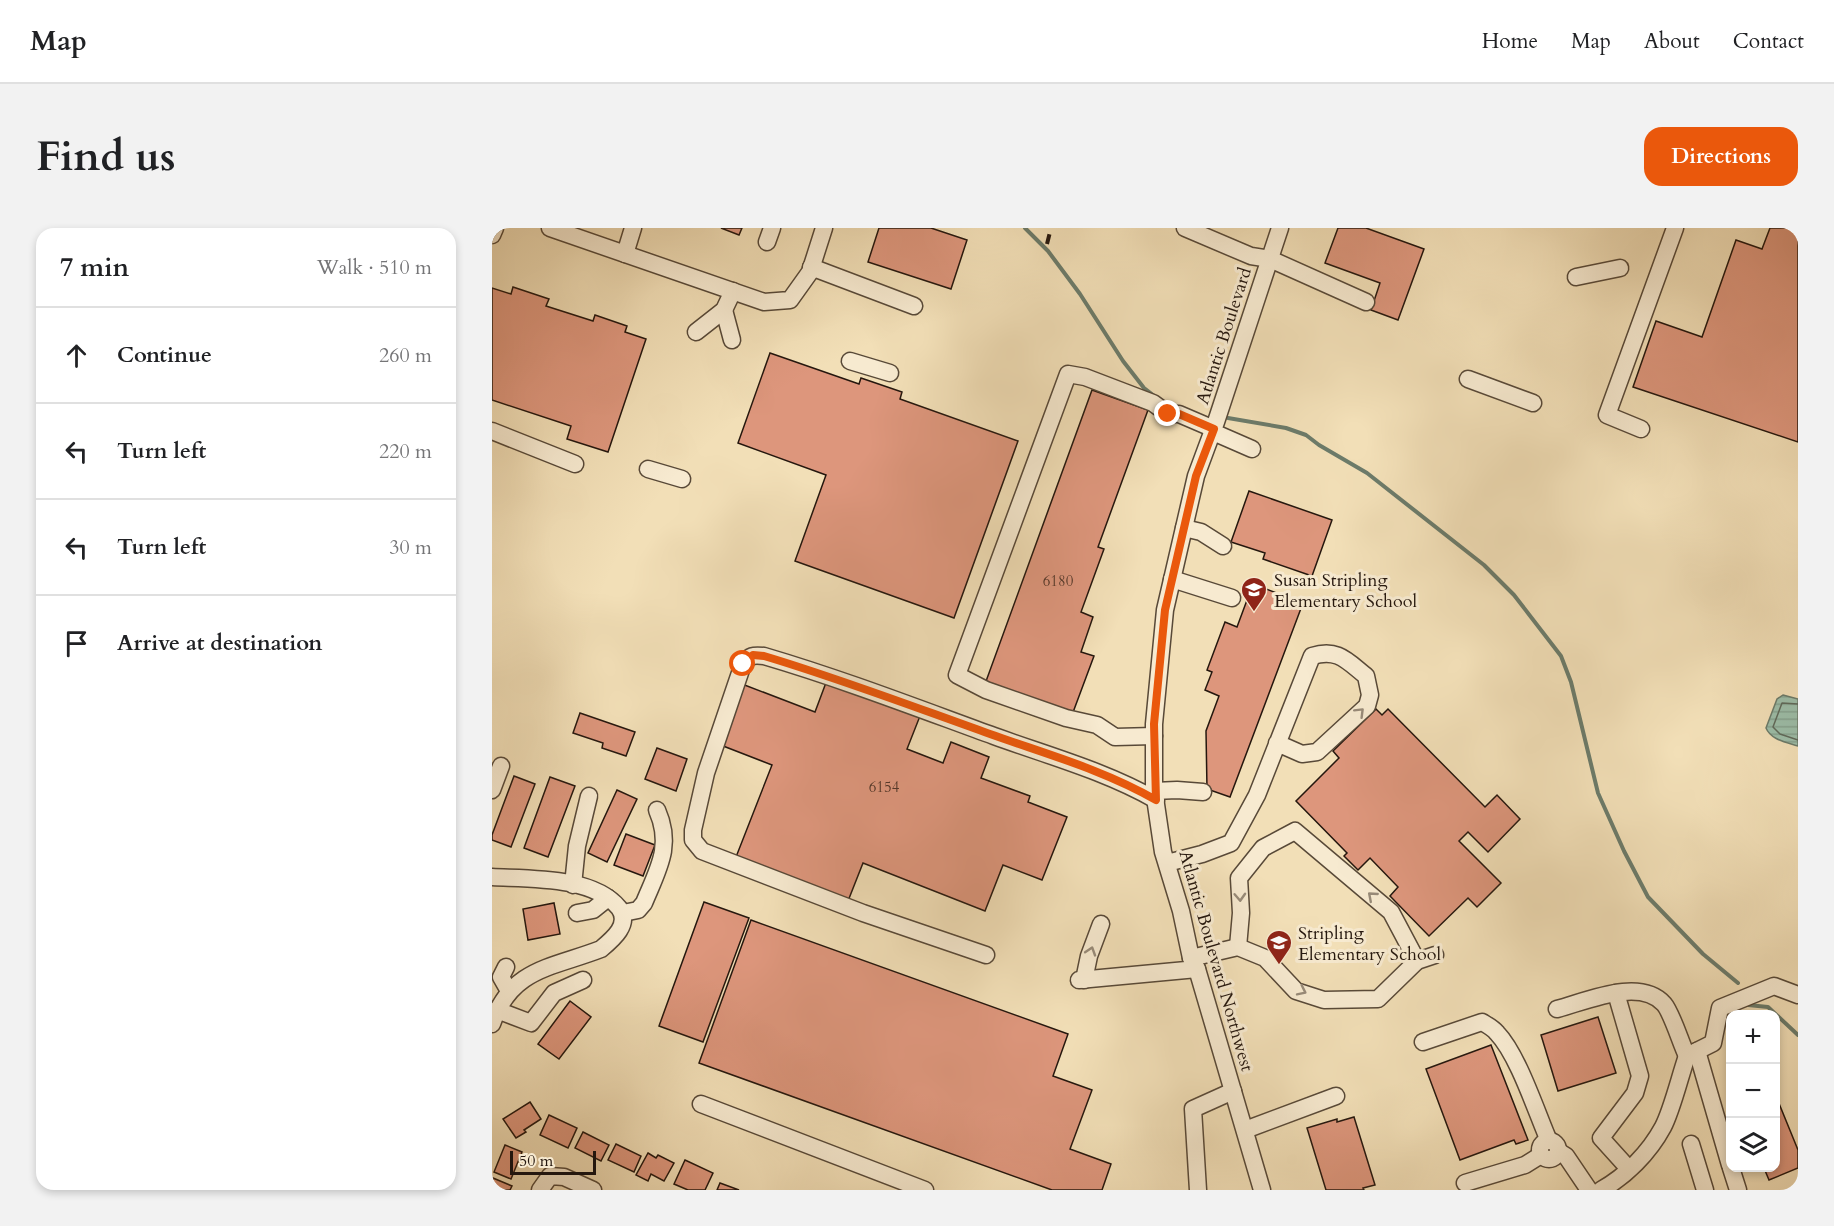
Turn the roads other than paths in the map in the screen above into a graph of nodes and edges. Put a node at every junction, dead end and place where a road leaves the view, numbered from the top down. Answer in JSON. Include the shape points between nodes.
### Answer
{"nodes":[{"id":1,"x":495,"y":228,"type":"edge"},
{"id":2,"x":550,"y":228,"type":"edge"},
{"id":3,"x":633,"y":228,"type":"edge"},
{"id":4,"x":824,"y":228,"type":"edge"},
{"id":5,"x":1185,"y":228,"type":"edge"},
{"id":6,"x":1281,"y":228,"type":"edge"},
{"id":7,"x":1675,"y":228,"type":"edge"},
{"id":8,"x":492,"y":235,"type":"edge"},
{"id":9,"x":625,"y":254,"type":"junction"},
{"id":10,"x":1270,"y":259,"type":"junction"},
{"id":11,"x":811,"y":267,"type":"junction"},
{"id":12,"x":1620,"y":268,"type":"dead end"},
{"id":13,"x":1576,"y":278,"type":"dead end"},
{"id":14,"x":733,"y":291,"type":"junction"},
{"id":15,"x":1366,"y":302,"type":"dead end"},
{"id":16,"x":914,"y":306,"type":"dead end"},
{"id":17,"x":724,"y":310,"type":"junction"},
{"id":18,"x":696,"y":332,"type":"dead end"},
{"id":19,"x":732,"y":340,"type":"dead end"},
{"id":20,"x":850,"y":361,"type":"dead end"},
{"id":21,"x":890,"y":373,"type":"dead end"},
{"id":22,"x":1468,"y":379,"type":"dead end"},
{"id":23,"x":1533,"y":403,"type":"dead end"},
{"id":24,"x":1214,"y":428,"type":"junction"},
{"id":25,"x":1641,"y":429,"type":"dead end"},
{"id":26,"x":492,"y":431,"type":"edge"},
{"id":27,"x":1252,"y":449,"type":"dead end"},
{"id":28,"x":575,"y":464,"type":"dead end"},
{"id":29,"x":648,"y":469,"type":"dead end"},
{"id":30,"x":682,"y":479,"type":"dead end"},
{"id":31,"x":1184,"y":528,"type":"junction"},
{"id":32,"x":1223,"y":546,"type":"dead end"},
{"id":33,"x":1172,"y":579,"type":"junction"},
{"id":34,"x":1232,"y":598,"type":"dead end"},
{"id":35,"x":1155,"y":736,"type":"junction"},
{"id":36,"x":1276,"y":743,"type":"junction"},
{"id":37,"x":501,"y":766,"type":"dead end"},
{"id":38,"x":492,"y":790,"type":"edge"},
{"id":39,"x":1203,"y":792,"type":"dead end"},
{"id":40,"x":589,"y":796,"type":"dead end"},
{"id":41,"x":1155,"y":796,"type":"junction"},
{"id":42,"x":657,"y":810,"type":"dead end"},
{"id":43,"x":1167,"y":864,"type":"junction"},
{"id":44,"x":492,"y":877,"type":"edge"},
{"id":45,"x":573,"y":885,"type":"junction"},
{"id":46,"x":608,"y":898,"type":"junction"},
{"id":47,"x":577,"y":913,"type":"dead end"},
{"id":48,"x":623,"y":913,"type":"junction"},
{"id":49,"x":1101,"y":924,"type":"dead end"},
{"id":50,"x":1238,"y":947,"type":"junction"},
{"id":51,"x":987,"y":955,"type":"dead end"},
{"id":52,"x":1435,"y":955,"type":"dead end"},
{"id":53,"x":1417,"y":961,"type":"junction"},
{"id":54,"x":1194,"y":963,"type":"junction"},
{"id":55,"x":502,"y":978,"type":"edge"},
{"id":56,"x":583,"y":980,"type":"dead end"},
{"id":57,"x":1616,"y":993,"type":"junction"},
{"id":58,"x":1798,"y":995,"type":"edge"},
{"id":59,"x":1557,"y":1009,"type":"dead end"},
{"id":60,"x":494,"y":1017,"type":"edge"},
{"id":61,"x":1423,"y":1042,"type":"dead end"},
{"id":62,"x":1692,"y":1053,"type":"junction"},
{"id":63,"x":1233,"y":1091,"type":"junction"},
{"id":64,"x":1336,"y":1096,"type":"dead end"},
{"id":65,"x":701,"y":1104,"type":"dead end"},
{"id":66,"x":1245,"y":1130,"type":"junction"},
{"id":67,"x":1691,"y":1144,"type":"dead end"},
{"id":68,"x":1549,"y":1149,"type":"junction"},
{"id":69,"x":1726,"y":1152,"type":"edge"},
{"id":70,"x":1629,"y":1169,"type":"junction"},
{"id":71,"x":1733,"y":1172,"type":"edge"},
{"id":72,"x":1466,"y":1183,"type":"dead end"},
{"id":73,"x":540,"y":1190,"type":"edge"},
{"id":74,"x":594,"y":1190,"type":"edge"},
{"id":75,"x":925,"y":1190,"type":"edge"},
{"id":76,"x":1198,"y":1190,"type":"edge"},
{"id":77,"x":1262,"y":1190,"type":"edge"},
{"id":78,"x":1589,"y":1190,"type":"edge"},
{"id":79,"x":1601,"y":1190,"type":"edge"},
{"id":80,"x":1705,"y":1190,"type":"edge"},
{"id":81,"x":1738,"y":1190,"type":"edge"}],
"edges":[{"from":1,"to":8,"type":"street"},
{"from":2,"to":9,"type":"street"},
{"from":3,"to":9,"type":"street"},
{"from":4,"to":11,"type":"street"},
{"from":5,"to":10,"type":"street","via":[[1251,256]]},
{"from":6,"to":10,"type":"street","name":"Atlantic Boulevard"},
{"from":7,"to":25,"type":"street","via":[[1607,415]]},
{"from":9,"to":14,"type":"street"},
{"from":10,"to":15,"type":"street"},
{"from":10,"to":24,"type":"street","name":"Atlantic Boulevard"},
{"from":11,"to":14,"type":"street","via":[[790,300],[764,302]]},
{"from":11,"to":16,"type":"street"},
{"from":12,"to":13,"type":"street"},
{"from":14,"to":17,"type":"street"},
{"from":17,"to":18,"type":"street"},
{"from":17,"to":19,"type":"street"},
{"from":20,"to":21,"type":"street"},
{"from":22,"to":23,"type":"street"},
{"from":24,"to":27,"type":"street"},
{"from":24,"to":31,"type":"street","name":"Atlantic Boulevard Northwest","via":[[1196,476]]},
{"from":24,"to":35,"type":"street","via":[[1179,414],[1168,414],[1153,403],[1085,377],[1068,374],[957,675],[986,690],[1097,725],[1115,737]]},
{"from":26,"to":28,"type":"street"},
{"from":29,"to":30,"type":"street"},
{"from":31,"to":32,"type":"street","via":[[1201,532]]},
{"from":31,"to":33,"type":"street","name":"Atlantic Boulevard Northwest"},
{"from":33,"to":34,"type":"street"},
{"from":33,"to":35,"type":"street","name":"Atlantic Boulevard Northwest","via":[[1165,610]]},
{"from":35,"to":41,"type":"street","name":"Atlantic Boulevard Northwest"},
{"from":36,"to":36,"type":"street","one_way":true,"via":[[1302,754],[1317,752],[1367,706],[1370,695],[1366,676],[1336,653],[1312,656]]},
{"from":36,"to":43,"type":"street","via":[[1257,795],[1231,843]]},
{"from":37,"to":38,"type":"street"},
{"from":39,"to":41,"type":"street","via":[[1177,790]]},
{"from":40,"to":45,"type":"street"},
{"from":41,"to":43,"type":"street","name":"Atlantic Boulevard Northwest"},
{"from":41,"to":51,"type":"street","via":[[872,690],[764,656],[748,658],[706,773],[693,830],[697,846],[863,913]]},
{"from":42,"to":48,"type":"street","via":[[664,825],[665,845],[644,903],[638,910]]},
{"from":43,"to":54,"type":"street","name":"Atlantic Boulevard Northwest"},
{"from":44,"to":45,"type":"street"},
{"from":45,"to":46,"type":"street"},
{"from":46,"to":47,"type":"street","via":[[593,910]]},
{"from":46,"to":48,"type":"street"},
{"from":48,"to":55,"type":"street","via":[[620,930],[601,949],[527,976]]},
{"from":54,"to":49,"type":"street","one_way":true,"via":[[1082,980]]},
{"from":50,"to":53,"type":"street","one_way":true,"via":[[1265,958],[1296,991],[1324,1000],[1378,999]]},
{"from":53,"to":50,"type":"street","one_way":true,"via":[[1391,912],[1295,831],[1263,848],[1239,878]]},
{"from":50,"to":54,"type":"street"},
{"from":52,"to":53,"type":"street"},
{"from":54,"to":63,"type":"street","name":"Atlantic Boulevard Northwest"},
{"from":55,"to":60,"type":"street"},
{"from":56,"to":60,"type":"street","via":[[554,993],[531,1023]]},
{"from":57,"to":59,"type":"street"},
{"from":57,"to":62,"type":"street","via":[[1627,990],[1653,995],[1665,1005]]},
{"from":57,"to":70,"type":"street","via":[[1640,1076],[1635,1093],[1600,1138]]},
{"from":58,"to":62,"type":"street","via":[[1774,986],[1720,1008],[1713,1043]]},
{"from":61,"to":68,"type":"street","via":[[1482,1022],[1489,1026],[1510,1053]]},
{"from":62,"to":69,"type":"street"},
{"from":62,"to":70,"type":"street","via":[[1663,1126]]},
{"from":63,"to":66,"type":"street","name":"Atlantic Boulevard Northwest"},
{"from":63,"to":76,"type":"street","via":[[1193,1109]]},
{"from":64,"to":66,"type":"street"},
{"from":65,"to":75,"type":"street"},
{"from":66,"to":77,"type":"street","name":"Atlantic Boulevard Northwest"},
{"from":67,"to":80,"type":"street"},
{"from":68,"to":72,"type":"street","via":[[1525,1165]]},
{"from":68,"to":78,"type":"street","via":[[1566,1156]]},
{"from":70,"to":79,"type":"street"},
{"from":71,"to":81,"type":"street"},
{"from":73,"to":74,"type":"street","via":[[550,1176],[564,1177]]}]}
